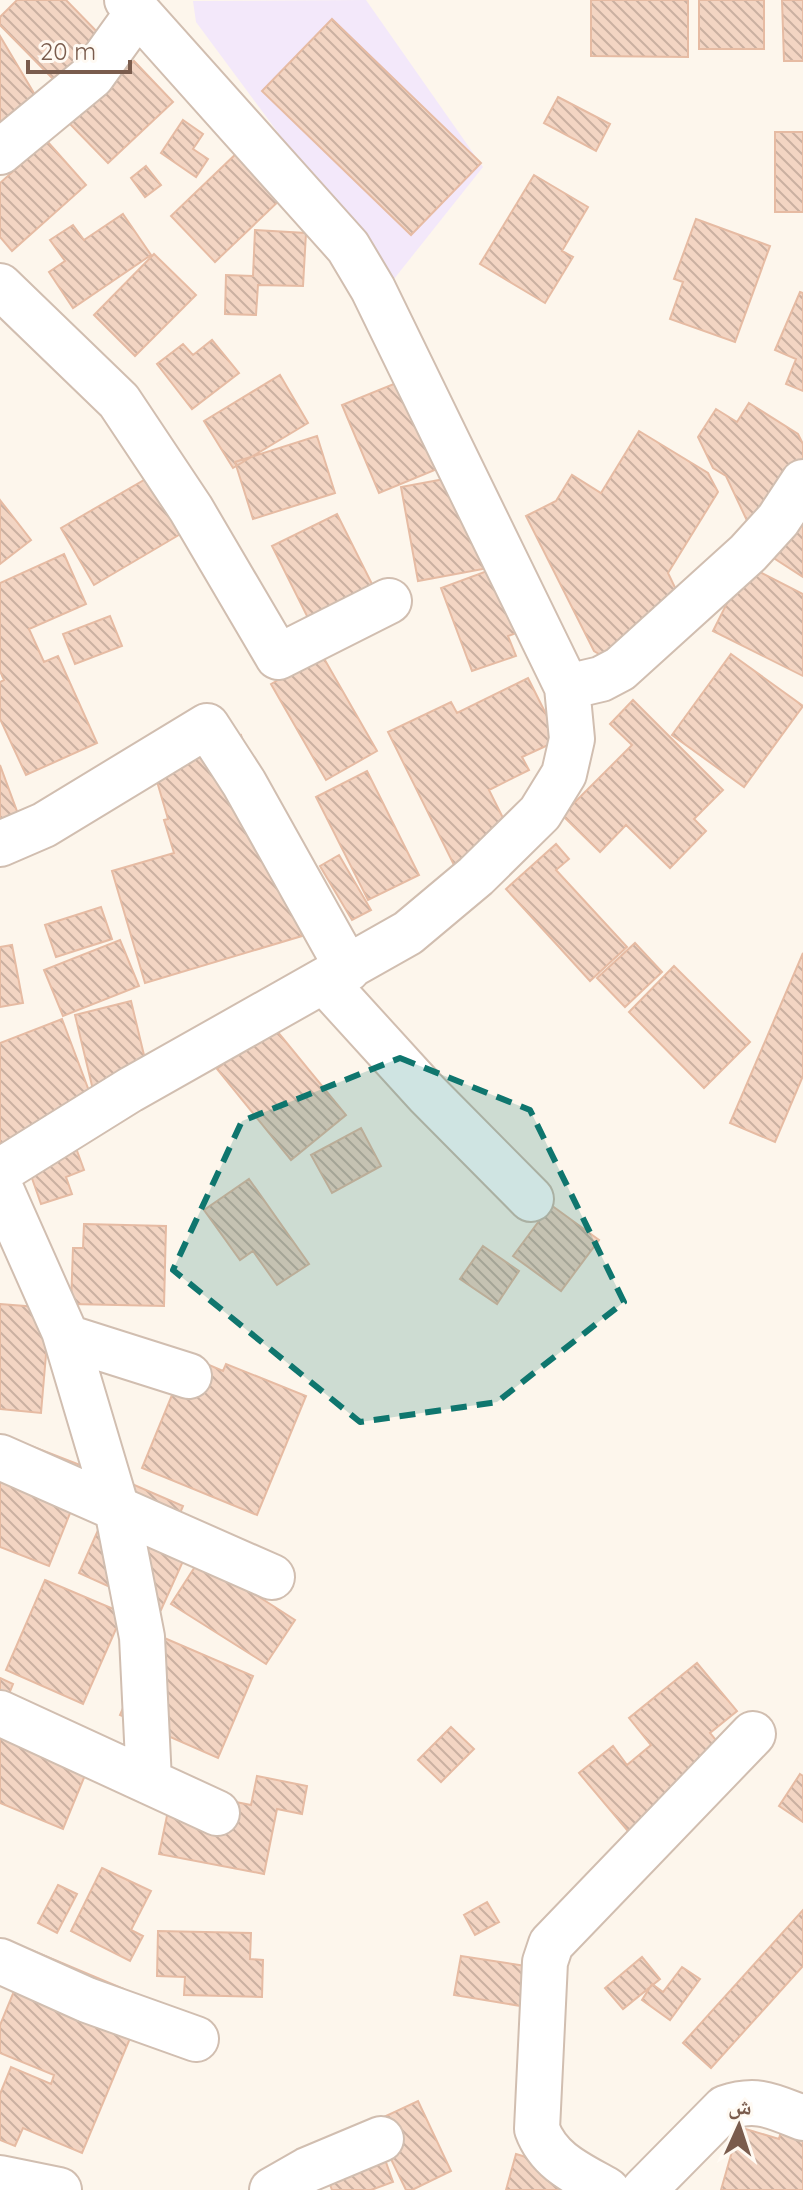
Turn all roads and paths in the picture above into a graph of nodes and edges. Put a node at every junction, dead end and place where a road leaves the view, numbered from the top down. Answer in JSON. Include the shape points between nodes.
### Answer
{"nodes":[{"id":1,"x":132,"y":6,"type":"edge"},
{"id":2,"x":0,"y":152,"type":"edge"},
{"id":3,"x":0,"y":286,"type":"edge"},
{"id":4,"x":803,"y":482,"type":"edge"},
{"id":5,"x":389,"y":601,"type":"dead end"},
{"id":6,"x":567,"y":687,"type":"junction"},
{"id":7,"x":0,"y":844,"type":"edge"},
{"id":8,"x":337,"y":976,"type":"junction"},
{"id":9,"x":0,"y":1171,"type":"edge"},
{"id":10,"x":0,"y":1187,"type":"edge"},
{"id":11,"x":531,"y":1199,"type":"dead end"},
{"id":12,"x":66,"y":1337,"type":"junction"},
{"id":13,"x":189,"y":1376,"type":"dead end"},
{"id":14,"x":0,"y":1457,"type":"edge"},
{"id":15,"x":117,"y":1509,"type":"junction"},
{"id":16,"x":272,"y":1577,"type":"dead end"},
{"id":17,"x":0,"y":1713,"type":"edge"},
{"id":18,"x":753,"y":1734,"type":"dead end"},
{"id":19,"x":149,"y":1781,"type":"junction"},
{"id":20,"x":217,"y":1813,"type":"dead end"},
{"id":21,"x":0,"y":1961,"type":"edge"},
{"id":22,"x":196,"y":2039,"type":"dead end"},
{"id":23,"x":803,"y":2118,"type":"edge"},
{"id":24,"x":381,"y":2139,"type":"dead end"},
{"id":25,"x":0,"y":2178,"type":"edge"},
{"id":26,"x":59,"y":2190,"type":"edge"},
{"id":27,"x":272,"y":2190,"type":"edge"},
{"id":28,"x":607,"y":2190,"type":"edge"},
{"id":29,"x":644,"y":2190,"type":"edge"}],
"edges":[{"from":1,"to":2,"type":"street","via":[[92,76]]},
{"from":1,"to":6,"type":"street","via":[[348,247]]},
{"from":3,"to":5,"type":"street","via":[[119,401],[191,509],[278,657]]},
{"from":4,"to":6,"type":"street","via":[[748,553],[620,669]]},
{"from":6,"to":8,"type":"street","via":[[572,739],[564,774],[540,813],[408,933]]},
{"from":7,"to":8,"type":"street","via":[[44,825],[207,726],[244,783]]},
{"from":8,"to":9,"type":"street","via":[[130,1090]]},
{"from":8,"to":11,"type":"street","via":[[427,1094]]},
{"from":10,"to":12,"type":"street"},
{"from":12,"to":13,"type":"street"},
{"from":12,"to":15,"type":"street"},
{"from":14,"to":15,"type":"street"},
{"from":15,"to":16,"type":"street"},
{"from":15,"to":19,"type":"street","via":[[142,1637]]},
{"from":17,"to":19,"type":"street"},
{"from":18,"to":28,"type":"street","via":[[551,1944],[545,1962],[537,2129],[559,2162]]},
{"from":19,"to":20,"type":"street"},
{"from":21,"to":22,"type":"street","via":[[87,2000]]},
{"from":23,"to":29,"type":"street","via":[[761,2102],[725,2108]]},
{"from":24,"to":27,"type":"street"},
{"from":25,"to":26,"type":"street"}]}
